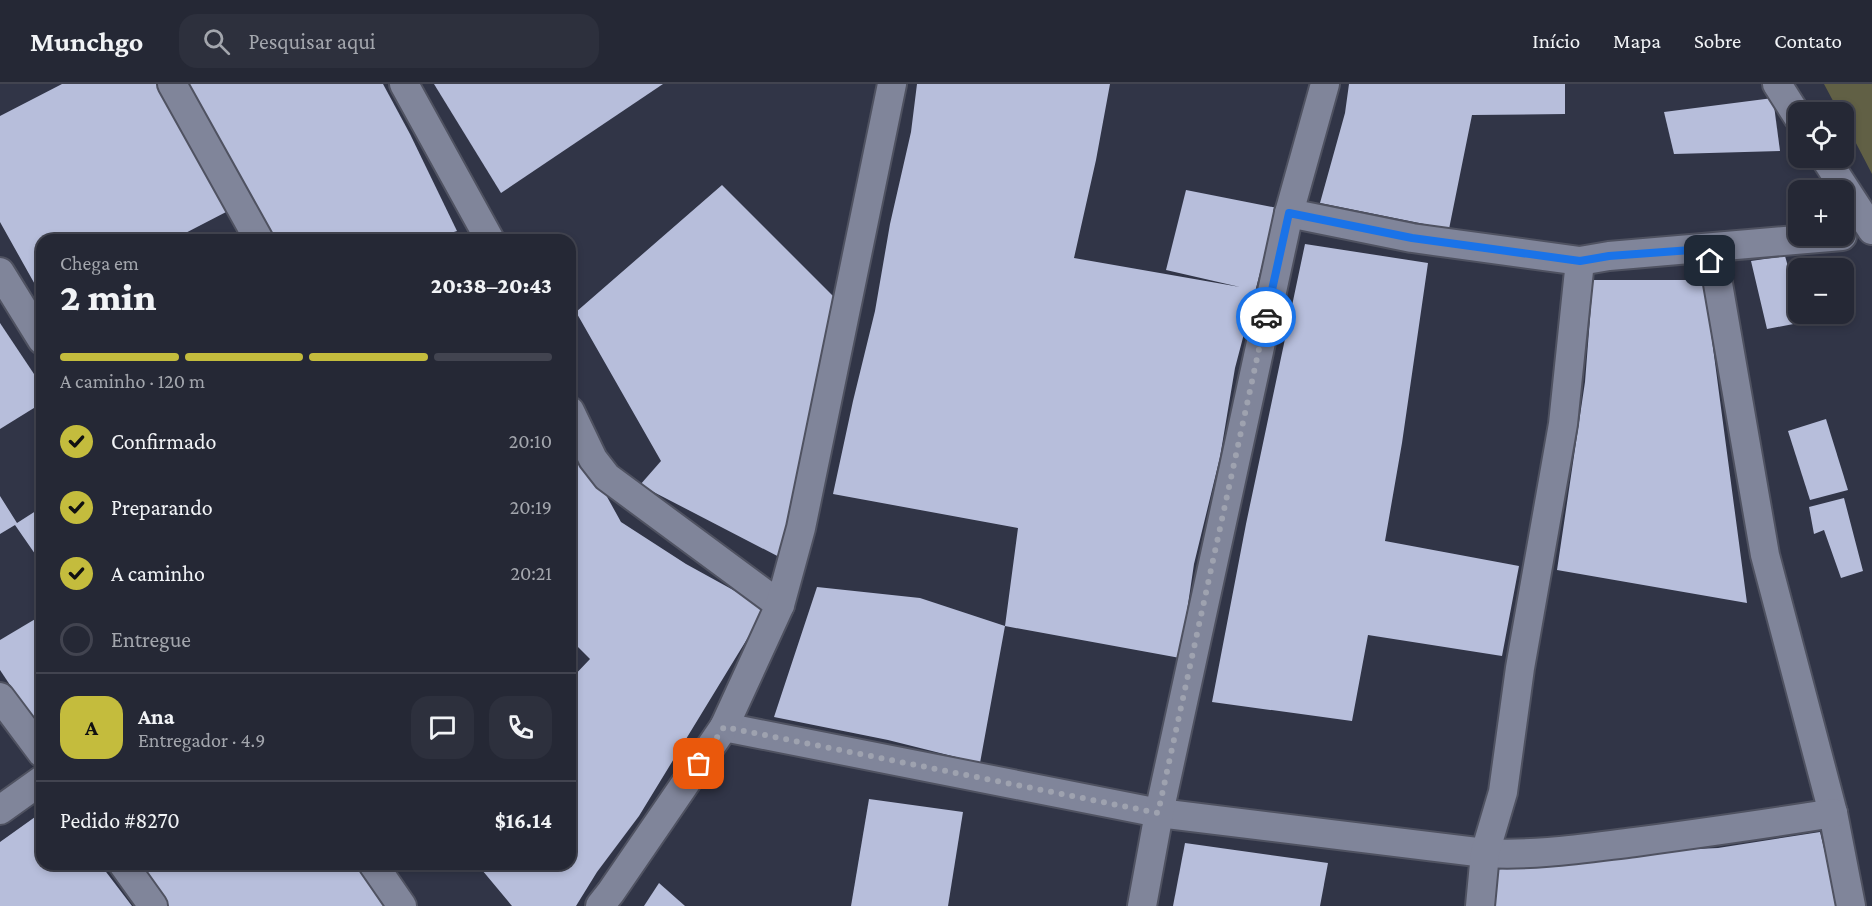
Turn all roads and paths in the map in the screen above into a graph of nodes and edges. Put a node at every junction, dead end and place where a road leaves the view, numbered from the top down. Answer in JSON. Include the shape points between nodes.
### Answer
{"nodes":[{"id":1,"x":172,"y":84,"type":"edge"},
{"id":2,"x":404,"y":84,"type":"edge"},
{"id":3,"x":892,"y":84,"type":"edge"},
{"id":4,"x":1325,"y":84,"type":"edge"},
{"id":5,"x":1777,"y":84,"type":"edge"},
{"id":6,"x":1788,"y":102,"type":"edge"},
{"id":7,"x":1831,"y":168,"type":"edge"},
{"id":8,"x":1289,"y":213,"type":"junction"},
{"id":9,"x":1872,"y":231,"type":"edge"},
{"id":10,"x":1854,"y":233,"type":"edge"},
{"id":11,"x":256,"y":234,"type":"edge"},
{"id":12,"x":487,"y":234,"type":"edge"},
{"id":13,"x":1788,"y":241,"type":"edge"},
{"id":14,"x":1705,"y":249,"type":"junction"},
{"id":15,"x":1580,"y":261,"type":"junction"},
{"id":16,"x":0,"y":272,"type":"edge"},
{"id":17,"x":36,"y":330,"type":"edge"},
{"id":18,"x":576,"y":424,"type":"edge"},
{"id":19,"x":780,"y":604,"type":"junction"},
{"id":20,"x":0,"y":697,"type":"edge"},
{"id":21,"x":724,"y":727,"type":"junction"},
{"id":22,"x":36,"y":745,"type":"edge"},
{"id":23,"x":36,"y":784,"type":"edge"},
{"id":24,"x":0,"y":810,"type":"edge"},
{"id":25,"x":1158,"y":813,"type":"junction"},
{"id":26,"x":1833,"y":813,"type":"junction"},
{"id":27,"x":1485,"y":853,"type":"junction"},
{"id":28,"x":127,"y":870,"type":"edge"},
{"id":29,"x":377,"y":870,"type":"edge"},
{"id":30,"x":153,"y":906,"type":"edge"},
{"id":31,"x":402,"y":906,"type":"edge"},
{"id":32,"x":600,"y":906,"type":"edge"},
{"id":33,"x":1142,"y":906,"type":"edge"},
{"id":34,"x":1480,"y":906,"type":"edge"},
{"id":35,"x":1851,"y":906,"type":"edge"}],
"edges":[{"from":1,"to":11,"type":"street"},
{"from":2,"to":12,"type":"street"},
{"from":3,"to":19,"type":"street","via":[[801,528]]},
{"from":4,"to":8,"type":"street"},
{"from":5,"to":6,"type":"street"},
{"from":7,"to":9,"type":"street"},
{"from":8,"to":15,"type":"street","via":[[1412,238]]},
{"from":8,"to":25,"type":"street"},
{"from":9,"to":10,"type":"street"},
{"from":13,"to":14,"type":"street"},
{"from":14,"to":15,"type":"street"},
{"from":14,"to":26,"type":"street","via":[[1716,272],[1765,555]]},
{"from":15,"to":27,"type":"street","via":[[1563,424],[1520,668],[1503,792]]},
{"from":16,"to":17,"type":"street"},
{"from":18,"to":19,"type":"street","via":[[593,459],[607,477]]},
{"from":19,"to":21,"type":"street"},
{"from":20,"to":22,"type":"street"},
{"from":21,"to":25,"type":"street"},
{"from":21,"to":32,"type":"street"},
{"from":23,"to":24,"type":"street"},
{"from":25,"to":27,"type":"street"},
{"from":25,"to":33,"type":"street"},
{"from":26,"to":27,"type":"street","via":[[1586,848],[1513,855]]},
{"from":26,"to":35,"type":"street"},
{"from":27,"to":34,"type":"street"},
{"from":28,"to":30,"type":"street"},
{"from":29,"to":31,"type":"street"}]}
